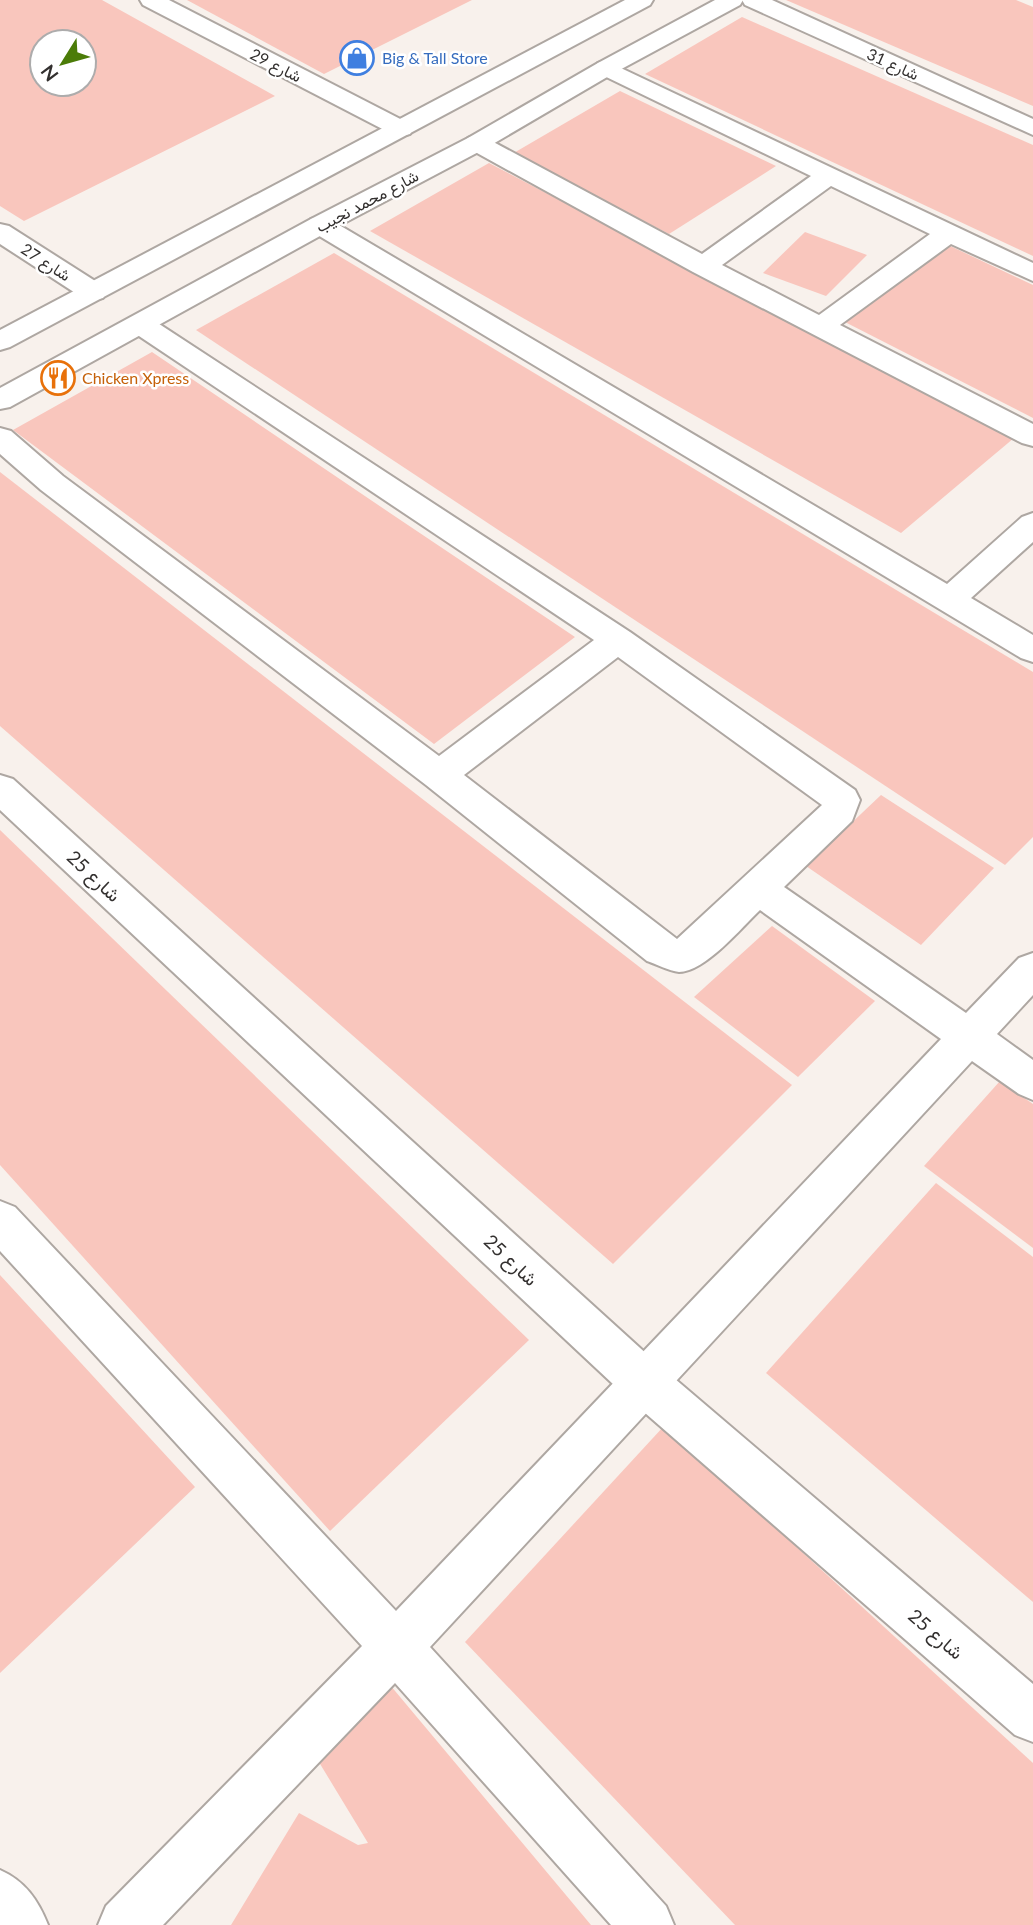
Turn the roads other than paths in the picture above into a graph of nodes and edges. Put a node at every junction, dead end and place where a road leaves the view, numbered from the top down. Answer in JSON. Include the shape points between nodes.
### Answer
{"nodes":[{"id":1,"x":151,"y":0,"type":"edge"},
{"id":2,"x":642,"y":0,"type":"edge"},
{"id":3,"x":732,"y":0,"type":"edge"},
{"id":4,"x":752,"y":0,"type":"edge"},
{"id":5,"x":606,"y":68,"type":"junction"},
{"id":6,"x":1033,"y":128,"type":"edge"},
{"id":7,"x":401,"y":129,"type":"junction"},
{"id":8,"x":477,"y":143,"type":"junction"},
{"id":9,"x":828,"y":176,"type":"junction"},
{"id":10,"x":320,"y":225,"type":"junction"},
{"id":11,"x":0,"y":232,"type":"edge"},
{"id":12,"x":949,"y":233,"type":"junction"},
{"id":13,"x":703,"y":266,"type":"junction"},
{"id":14,"x":1033,"y":273,"type":"edge"},
{"id":15,"x":93,"y":292,"type":"junction"},
{"id":16,"x":140,"y":324,"type":"junction"},
{"id":17,"x":820,"y":327,"type":"junction"},
{"id":18,"x":0,"y":341,"type":"edge"},
{"id":19,"x":0,"y":400,"type":"edge"},
{"id":20,"x":1033,"y":436,"type":"edge"},
{"id":21,"x":0,"y":438,"type":"edge"},
{"id":22,"x":1033,"y":524,"type":"edge"},
{"id":23,"x":949,"y":600,"type":"junction"},
{"id":24,"x":618,"y":640,"type":"junction"},
{"id":25,"x":1033,"y":650,"type":"edge"},
{"id":26,"x":439,"y":775,"type":"junction"},
{"id":27,"x":0,"y":789,"type":"edge"},
{"id":28,"x":756,"y":887,"type":"junction"},
{"id":29,"x":1033,"y":969,"type":"edge"},
{"id":30,"x":968,"y":1039,"type":"junction"},
{"id":31,"x":1033,"y":1083,"type":"edge"},
{"id":32,"x":0,"y":1221,"type":"edge"},
{"id":33,"x":645,"y":1383,"type":"junction"},
{"id":34,"x":396,"y":1647,"type":"junction"},
{"id":35,"x":1033,"y":1717,"type":"edge"},
{"id":36,"x":0,"y":1897,"type":"edge"},
{"id":37,"x":21,"y":1925,"type":"edge"},
{"id":38,"x":125,"y":1925,"type":"edge"},
{"id":39,"x":647,"y":1925,"type":"edge"}],
"edges":[{"from":1,"to":7,"type":"street","name":"شارع 29"},
{"from":2,"to":7,"type":"street"},
{"from":3,"to":5,"type":"street","name":"شارع محمد نجيب"},
{"from":4,"to":6,"type":"street","name":"شارع 31"},
{"from":5,"to":8,"type":"street","name":"شارع محمد نجيب"},
{"from":5,"to":9,"type":"street"},
{"from":7,"to":15,"type":"street"},
{"from":8,"to":10,"type":"street","name":"شارع محمد نجيب"},
{"from":8,"to":13,"type":"street"},
{"from":9,"to":12,"type":"street"},
{"from":9,"to":13,"type":"street"},
{"from":10,"to":16,"type":"street","name":"شارع محمد نجيب"},
{"from":10,"to":23,"type":"street"},
{"from":11,"to":15,"type":"street","name":"شارع 27"},
{"from":12,"to":14,"type":"street"},
{"from":12,"to":17,"type":"street"},
{"from":13,"to":17,"type":"street"},
{"from":15,"to":18,"type":"street"},
{"from":16,"to":19,"type":"street","name":"شارع محمد نجيب"},
{"from":16,"to":24,"type":"street"},
{"from":17,"to":20,"type":"street"},
{"from":21,"to":26,"type":"street","via":[[52,483]]},
{"from":22,"to":23,"type":"street"},
{"from":23,"to":25,"type":"street"},
{"from":24,"to":26,"type":"street"},
{"from":24,"to":28,"type":"street","via":[[842,800],[839,811]]},
{"from":26,"to":28,"type":"street","via":[[661,950],[679,956],[694,949]]},
{"from":27,"to":33,"type":"street","name":"شارع 25"},
{"from":28,"to":30,"type":"street"},
{"from":29,"to":30,"type":"street"},
{"from":30,"to":31,"type":"street"},
{"from":30,"to":33,"type":"street"},
{"from":32,"to":34,"type":"street"},
{"from":33,"to":34,"type":"street"},
{"from":33,"to":35,"type":"street","name":"شارع 25"},
{"from":34,"to":38,"type":"street"},
{"from":34,"to":39,"type":"street"},
{"from":36,"to":37,"type":"street"}]}
